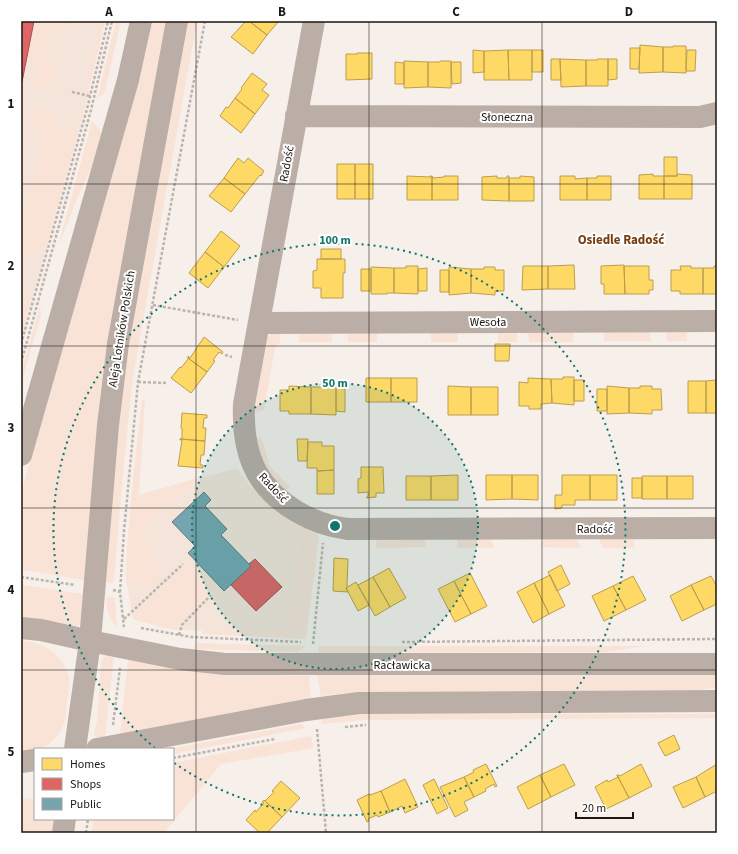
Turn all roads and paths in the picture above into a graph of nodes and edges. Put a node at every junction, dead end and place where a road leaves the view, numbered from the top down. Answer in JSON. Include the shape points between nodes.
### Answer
{"nodes":[{"id":1,"x":108,"y":21,"type":"edge"},
{"id":2,"x":112,"y":21,"type":"edge"},
{"id":3,"x":141,"y":21,"type":"edge"},
{"id":4,"x":177,"y":21,"type":"edge"},
{"id":5,"x":205,"y":21,"type":"edge"},
{"id":6,"x":314,"y":21,"type":"edge"},
{"id":7,"x":72,"y":92,"type":"dead end"},
{"id":8,"x":90,"y":96,"type":"junction"},
{"id":9,"x":717,"y":113,"type":"edge"},
{"id":10,"x":296,"y":116,"type":"junction"},
{"id":11,"x":153,"y":304,"type":"junction"},
{"id":12,"x":717,"y":321,"type":"edge"},
{"id":13,"x":258,"y":323,"type":"junction"},
{"id":14,"x":21,"y":344,"type":"edge"},
{"id":15,"x":21,"y":363,"type":"edge"},
{"id":16,"x":138,"y":382,"type":"junction"},
{"id":17,"x":168,"y":383,"type":"dead end"},
{"id":18,"x":21,"y":455,"type":"edge"},
{"id":19,"x":326,"y":525,"type":"junction"},
{"id":20,"x":717,"y":528,"type":"edge"},
{"id":21,"x":183,"y":564,"type":"dead end"},
{"id":22,"x":120,"y":592,"type":"dead end"},
{"id":23,"x":211,"y":595,"type":"dead end"},
{"id":24,"x":124,"y":619,"type":"dead end"},
{"id":25,"x":21,"y":628,"type":"edge"},
{"id":26,"x":140,"y":628,"type":"dead end"},
{"id":27,"x":179,"y":635,"type":"junction"},
{"id":28,"x":717,"y":640,"type":"edge"},
{"id":29,"x":90,"y":641,"type":"junction"},
{"id":30,"x":313,"y":642,"type":"junction"},
{"id":31,"x":321,"y":642,"type":"dead end"},
{"id":32,"x":400,"y":642,"type":"dead end"},
{"id":33,"x":717,"y":664,"type":"edge"},
{"id":34,"x":717,"y":701,"type":"edge"},
{"id":35,"x":315,"y":708,"type":"junction"},
{"id":36,"x":373,"y":724,"type":"dead end"},
{"id":37,"x":338,"y":728,"type":"dead end"},
{"id":38,"x":317,"y":730,"type":"junction"},
{"id":39,"x":324,"y":730,"type":"dead end"},
{"id":40,"x":310,"y":732,"type":"dead end"},
{"id":41,"x":279,"y":738,"type":"dead end"},
{"id":42,"x":76,"y":748,"type":"edge"},
{"id":43,"x":103,"y":748,"type":"edge"},
{"id":44,"x":174,"y":758,"type":"edge"},
{"id":45,"x":34,"y":760,"type":"edge"},
{"id":46,"x":21,"y":762,"type":"edge"},
{"id":47,"x":65,"y":820,"type":"edge"},
{"id":48,"x":88,"y":820,"type":"edge"},
{"id":49,"x":63,"y":833,"type":"edge"},
{"id":50,"x":86,"y":833,"type":"edge"},
{"id":51,"x":326,"y":833,"type":"edge"}],
"edges":[{"from":1,"to":8,"type":"path"},
{"from":2,"to":15,"type":"path","via":[[92,110]]},
{"from":3,"to":18,"type":"street","via":[[126,88]]},
{"from":4,"to":29,"type":"street","name":"Aleja Lotników Polskich","via":[[117,357],[108,425]]},
{"from":5,"to":11,"type":"path"},
{"from":6,"to":10,"type":"street","name":"Radość"},
{"from":7,"to":8,"type":"path"},
{"from":8,"to":14,"type":"path"},
{"from":9,"to":10,"type":"street","name":"Słoneczna","via":[[700,117]]},
{"from":10,"to":13,"type":"street","name":"Radość"},
{"from":11,"to":13,"type":"path"},
{"from":11,"to":16,"type":"path"},
{"from":12,"to":13,"type":"street","name":"Wesoła"},
{"from":13,"to":19,"type":"street","name":"Radość","via":[[244,404],[249,454],[262,480],[278,497],[305,516]]},
{"from":16,"to":17,"type":"path"},
{"from":16,"to":22,"type":"path"},
{"from":19,"to":20,"type":"street","name":"Radość","via":[[355,530]]},
{"from":19,"to":30,"type":"path"},
{"from":21,"to":24,"type":"path"},
{"from":23,"to":27,"type":"path","via":[[182,625]]},
{"from":25,"to":29,"type":"street","name":"Racławicka"},
{"from":26,"to":27,"type":"path"},
{"from":27,"to":30,"type":"path"},
{"from":28,"to":32,"type":"path"},
{"from":29,"to":33,"type":"street","name":"Racławicka","via":[[196,661],[232,664]]},
{"from":29,"to":42,"type":"street","name":"Aleja Lotników Polskich"},
{"from":30,"to":31,"type":"path"},
{"from":34,"to":35,"type":"street","via":[[368,702]]},
{"from":35,"to":38,"type":"path"},
{"from":35,"to":43,"type":"street"},
{"from":36,"to":37,"type":"path"},
{"from":38,"to":39,"type":"path"},
{"from":38,"to":40,"type":"path"},
{"from":38,"to":51,"type":"path"},
{"from":41,"to":44,"type":"path"},
{"from":45,"to":46,"type":"street"},
{"from":47,"to":49,"type":"street"},
{"from":48,"to":50,"type":"path"}]}
